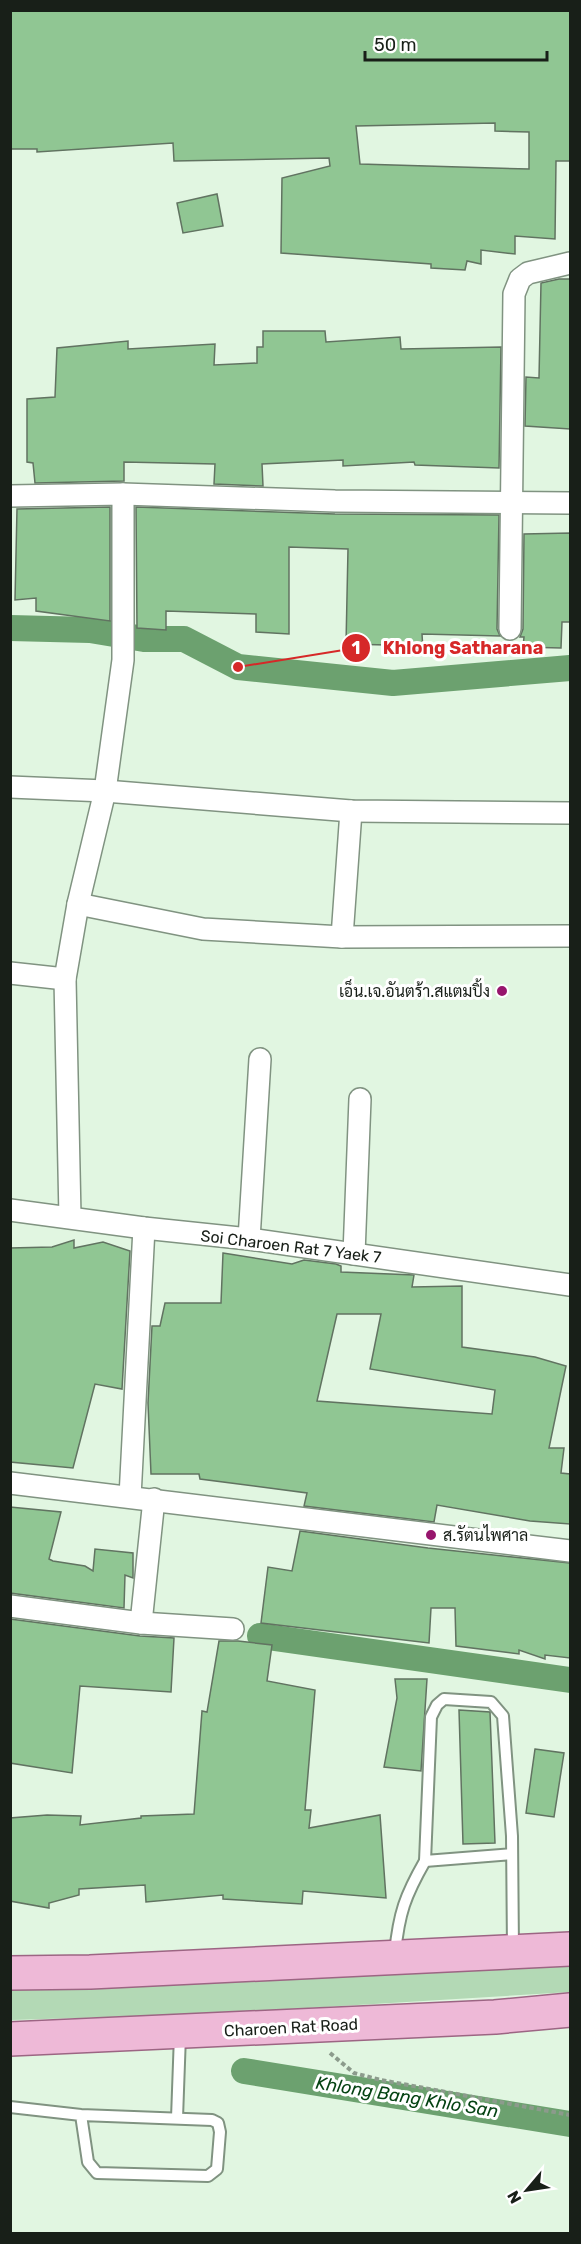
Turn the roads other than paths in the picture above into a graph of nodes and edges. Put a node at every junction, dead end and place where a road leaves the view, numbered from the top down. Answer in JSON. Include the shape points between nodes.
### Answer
{"nodes":[{"id":1,"x":570,"y":263,"type":"edge"},
{"id":2,"x":123,"y":494,"type":"junction"},
{"id":3,"x":10,"y":496,"type":"edge"},
{"id":4,"x":511,"y":502,"type":"junction"},
{"id":5,"x":570,"y":503,"type":"edge"},
{"id":6,"x":510,"y":629,"type":"dead end"},
{"id":7,"x":10,"y":787,"type":"edge"},
{"id":8,"x":105,"y":791,"type":"junction"},
{"id":9,"x":351,"y":812,"type":"junction"},
{"id":10,"x":570,"y":813,"type":"edge"},
{"id":11,"x":78,"y":904,"type":"junction"},
{"id":12,"x":570,"y":936,"type":"edge"},
{"id":13,"x":342,"y":937,"type":"junction"},
{"id":14,"x":10,"y":973,"type":"edge"},
{"id":15,"x":65,"y":979,"type":"junction"},
{"id":16,"x":260,"y":1059,"type":"dead end"},
{"id":17,"x":360,"y":1099,"type":"dead end"},
{"id":18,"x":10,"y":1210,"type":"edge"},
{"id":19,"x":70,"y":1217,"type":"junction"},
{"id":20,"x":144,"y":1228,"type":"junction"},
{"id":21,"x":249,"y":1239,"type":"junction"},
{"id":22,"x":354,"y":1254,"type":"junction"},
{"id":23,"x":570,"y":1285,"type":"edge"},
{"id":24,"x":10,"y":1483,"type":"edge"},
{"id":25,"x":130,"y":1497,"type":"junction"},
{"id":26,"x":154,"y":1499,"type":"junction"},
{"id":27,"x":570,"y":1551,"type":"edge"},
{"id":28,"x":10,"y":1606,"type":"edge"},
{"id":29,"x":141,"y":1623,"type":"junction"},
{"id":30,"x":233,"y":1629,"type":"dead end"},
{"id":31,"x":512,"y":1854,"type":"junction"},
{"id":32,"x":425,"y":1861,"type":"junction"},
{"id":33,"x":570,"y":1949,"type":"edge"},
{"id":34,"x":513,"y":1952,"type":"junction"},
{"id":35,"x":395,"y":1957,"type":"junction"},
{"id":36,"x":10,"y":1973,"type":"edge"},
{"id":37,"x":570,"y":2010,"type":"edge"},
{"id":38,"x":181,"y":2032,"type":"junction"},
{"id":39,"x":10,"y":2038,"type":"edge"},
{"id":40,"x":10,"y":2107,"type":"edge"},
{"id":41,"x":81,"y":2115,"type":"junction"},
{"id":42,"x":177,"y":2118,"type":"junction"}],
"edges":[{"from":1,"to":4,"type":"street","via":[[528,273],[517,283]]},
{"from":2,"to":3,"type":"street"},
{"from":2,"to":4,"type":"street"},
{"from":2,"to":8,"type":"street","via":[[123,660]]},
{"from":4,"to":5,"type":"street"},
{"from":4,"to":6,"type":"street"},
{"from":7,"to":8,"type":"street"},
{"from":8,"to":9,"type":"street"},
{"from":8,"to":11,"type":"street"},
{"from":9,"to":10,"type":"street"},
{"from":9,"to":13,"type":"street"},
{"from":11,"to":13,"type":"street","via":[[204,929]]},
{"from":11,"to":15,"type":"street"},
{"from":12,"to":13,"type":"street"},
{"from":14,"to":15,"type":"street"},
{"from":15,"to":19,"type":"street"},
{"from":16,"to":21,"type":"street"},
{"from":17,"to":22,"type":"street"},
{"from":18,"to":19,"type":"street","name":"Soi Charoen Rat 7 Yaek 7"},
{"from":19,"to":20,"type":"street","name":"Soi Charoen Rat 7 Yaek 7"},
{"from":20,"to":21,"type":"street","name":"Soi Charoen Rat 7 Yaek 7"},
{"from":20,"to":25,"type":"street"},
{"from":21,"to":22,"type":"street","name":"Soi Charoen Rat 7 Yaek 7"},
{"from":22,"to":23,"type":"street","name":"Soi Charoen Rat 7 Yaek 7"},
{"from":24,"to":25,"type":"street"},
{"from":25,"to":26,"type":"street"},
{"from":26,"to":27,"type":"street"},
{"from":26,"to":29,"type":"street"},
{"from":28,"to":29,"type":"street"},
{"from":29,"to":30,"type":"street"},
{"from":31,"to":32,"type":"lane"},
{"from":31,"to":32,"type":"lane","via":[[503,1716],[492,1702],[444,1699],[431,1717]]},
{"from":31,"to":34,"type":"lane"},
{"from":32,"to":35,"type":"lane","via":[[398,1920]]},
{"from":33,"to":34,"type":"main road"},
{"from":34,"to":35,"type":"main road"},
{"from":35,"to":36,"type":"main road"},
{"from":37,"to":38,"type":"main road","name":"Charoen Rat Road"},
{"from":38,"to":39,"type":"main road","name":"Charoen Rat Road"},
{"from":38,"to":42,"type":"lane"},
{"from":40,"to":41,"type":"lane"},
{"from":41,"to":42,"type":"lane"},
{"from":41,"to":42,"type":"lane","via":[[88,2162],[97,2173],[208,2176],[216,2169],[218,2123]]}]}
